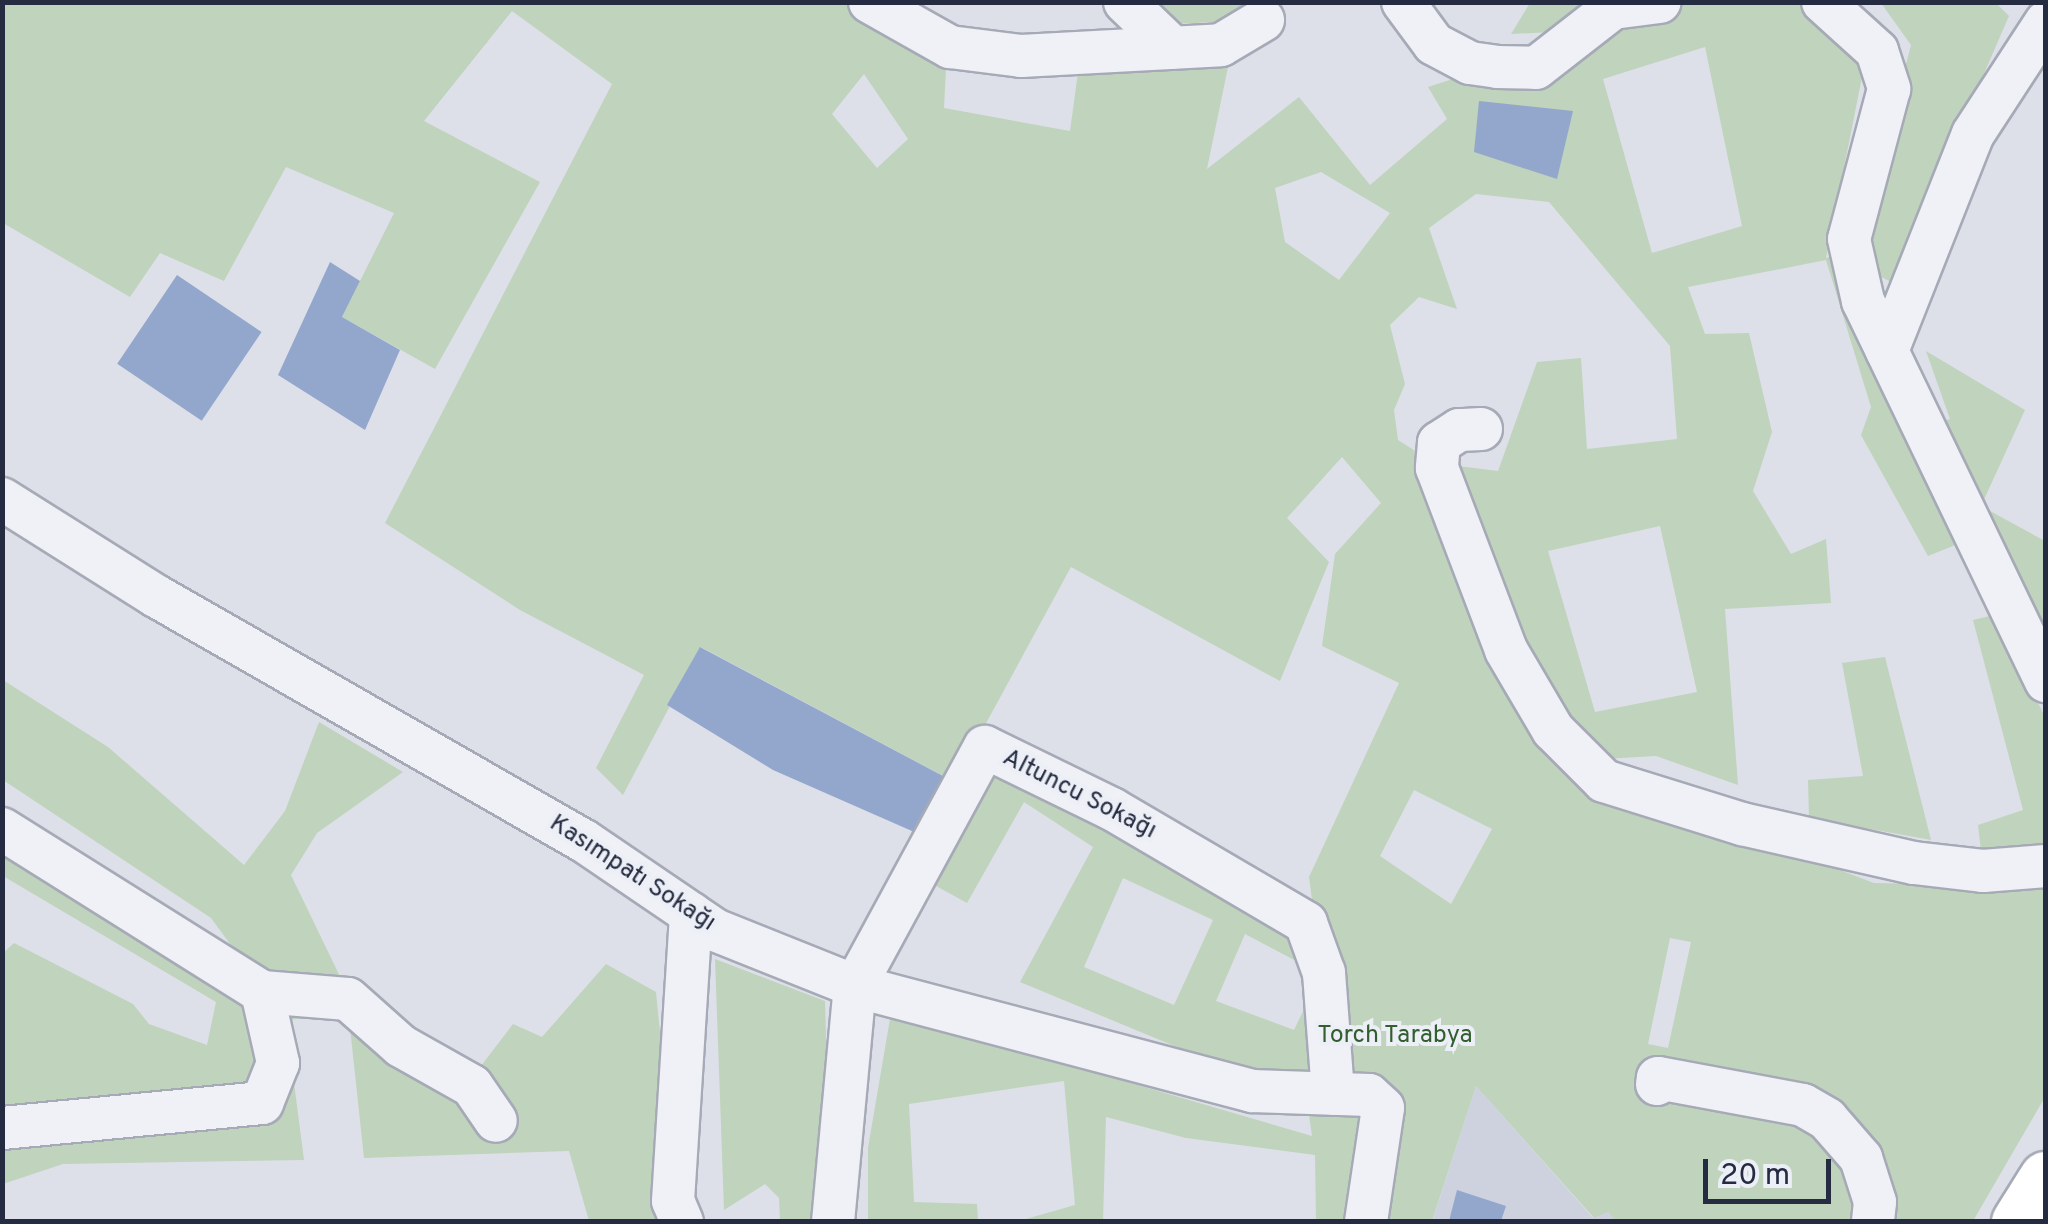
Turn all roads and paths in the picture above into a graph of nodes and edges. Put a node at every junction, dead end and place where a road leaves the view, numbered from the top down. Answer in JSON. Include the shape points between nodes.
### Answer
{"nodes":[{"id":1,"x":870,"y":2,"type":"edge"},
{"id":2,"x":1125,"y":2,"type":"edge"},
{"id":3,"x":1403,"y":2,"type":"edge"},
{"id":4,"x":1660,"y":2,"type":"edge"},
{"id":5,"x":1823,"y":2,"type":"edge"},
{"id":6,"x":1611,"y":5,"type":"edge"},
{"id":7,"x":1264,"y":20,"type":"dead end"},
{"id":8,"x":2046,"y":22,"type":"edge"},
{"id":9,"x":1174,"y":48,"type":"junction"},
{"id":10,"x":1887,"y":351,"type":"junction"},
{"id":11,"x":1480,"y":429,"type":"dead end"},
{"id":12,"x":2,"y":499,"type":"edge"},
{"id":13,"x":2046,"y":681,"type":"edge"},
{"id":14,"x":2,"y":829,"type":"edge"},
{"id":15,"x":2046,"y":866,"type":"edge"},
{"id":16,"x":691,"y":914,"type":"junction"},
{"id":17,"x":855,"y":986,"type":"junction"},
{"id":18,"x":262,"y":992,"type":"junction"},
{"id":19,"x":1657,"y":1084,"type":"dead end"},
{"id":20,"x":1333,"y":1094,"type":"junction"},
{"id":21,"x":496,"y":1121,"type":"dead end"},
{"id":22,"x":2,"y":1128,"type":"edge"},
{"id":23,"x":2046,"y":1179,"type":"edge"},
{"id":24,"x":682,"y":1222,"type":"edge"},
{"id":25,"x":833,"y":1222,"type":"edge"},
{"id":26,"x":1366,"y":1222,"type":"edge"},
{"id":27,"x":1873,"y":1222,"type":"edge"},
{"id":28,"x":2019,"y":1222,"type":"edge"}],
"edges":[{"from":1,"to":9,"type":"street","via":[[950,47],[1021,56]]},
{"from":2,"to":9,"type":"street"},
{"from":3,"to":6,"type":"street","via":[[1434,44],[1470,63],[1536,68]]},
{"from":4,"to":6,"type":"street"},
{"from":5,"to":10,"type":"street","via":[[1877,51],[1888,89],[1849,239],[1863,301]]},
{"from":7,"to":9,"type":"street","via":[[1221,45]]},
{"from":8,"to":10,"type":"street","via":[[1973,134]]},
{"from":10,"to":13,"type":"street"},
{"from":11,"to":15,"type":"street","via":[[1459,430],[1439,443],[1437,468],[1506,650],[1552,730],[1604,782],[1742,824],[1914,863],[1983,871]]},
{"from":12,"to":16,"type":"street","name":"Kasımpatı Sokağı","via":[[156,596],[584,841]]},
{"from":14,"to":18,"type":"street"},
{"from":16,"to":17,"type":"street","name":"Kasımpatı Sokağı"},
{"from":16,"to":24,"type":"street","via":[[673,1201]]},
{"from":17,"to":20,"type":"street","name":"Kasımpatı Sokağı","via":[[1252,1092]]},
{"from":17,"to":20,"type":"street","name":"Altuncu Sokağı","via":[[984,747],[1112,809],[1306,923],[1324,973]]},
{"from":17,"to":25,"type":"street","name":"Altuncu Sokağı"},
{"from":18,"to":21,"type":"street","via":[[348,999],[401,1046],[472,1086]]},
{"from":18,"to":22,"type":"street","via":[[278,1063],[262,1103]]},
{"from":19,"to":27,"type":"street","via":[[1658,1078],[1803,1105],[1827,1119],[1861,1158],[1875,1202]]},
{"from":20,"to":26,"type":"street","name":"Kasımpatı Sokağı","via":[[1369,1095],[1384,1108]]},
{"from":23,"to":28,"type":"main road"}]}
